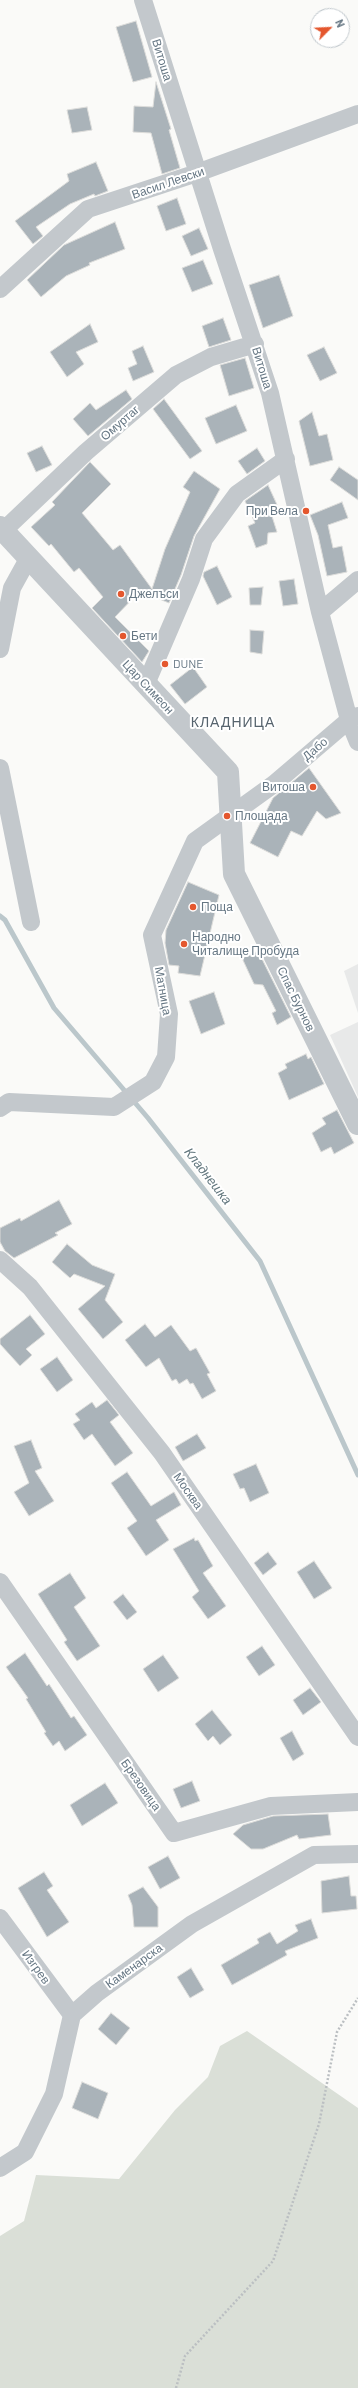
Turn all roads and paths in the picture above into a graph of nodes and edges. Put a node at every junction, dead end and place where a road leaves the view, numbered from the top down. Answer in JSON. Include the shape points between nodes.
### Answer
{"nodes":[{"id":1,"x":143,"y":0,"type":"edge"},
{"id":2,"x":358,"y":114,"type":"edge"},
{"id":3,"x":197,"y":173,"type":"junction"},
{"id":4,"x":0,"y":288,"type":"edge"},
{"id":5,"x":255,"y":344,"type":"junction"},
{"id":6,"x":286,"y":459,"type":"junction"},
{"id":7,"x":2,"y":529,"type":"edge"},
{"id":8,"x":28,"y":560,"type":"junction"},
{"id":9,"x":358,"y":580,"type":"edge"},
{"id":10,"x":320,"y":612,"type":"junction"},
{"id":11,"x":0,"y":649,"type":"edge"},
{"id":12,"x":146,"y":684,"type":"junction"},
{"id":13,"x":354,"y":718,"type":"edge"},
{"id":14,"x":358,"y":742,"type":"edge"},
{"id":15,"x":0,"y":768,"type":"edge"},
{"id":16,"x":274,"y":784,"type":"joint"},
{"id":17,"x":230,"y":816,"type":"junction"},
{"id":18,"x":234,"y":874,"type":"joint"},
{"id":19,"x":31,"y":922,"type":"dead end"},
{"id":20,"x":0,"y":1108,"type":"edge"},
{"id":21,"x":358,"y":1124,"type":"edge"},
{"id":22,"x":0,"y":1260,"type":"edge"},
{"id":23,"x":0,"y":1582,"type":"edge"},
{"id":24,"x":358,"y":1737,"type":"edge"},
{"id":25,"x":358,"y":1802,"type":"edge"},
{"id":26,"x":358,"y":1854,"type":"edge"},
{"id":27,"x":0,"y":1918,"type":"edge"},
{"id":28,"x":358,"y":1998,"type":"edge"},
{"id":29,"x":72,"y":2016,"type":"junction"},
{"id":30,"x":0,"y":2168,"type":"edge"},
{"id":31,"x":176,"y":2388,"type":"edge"}],
"edges":[{"from":1,"to":3,"type":"street","name":"Витоша"},
{"from":2,"to":3,"type":"street","name":"Васил Левски"},
{"from":3,"to":4,"type":"street","name":"Васил Левски","via":[[88,209]]},
{"from":3,"to":5,"type":"street","name":"Витоша"},
{"from":5,"to":6,"type":"street","name":"Витоша"},
{"from":5,"to":7,"type":"street","name":"Омуртаг","via":[[211,357],[176,375]]},
{"from":6,"to":10,"type":"street","name":"Витоша"},
{"from":6,"to":12,"type":"street","via":[[237,494],[204,539],[191,579]]},
{"from":7,"to":8,"type":"street","name":"Цар Симеон"},
{"from":8,"to":11,"type":"street","via":[[12,588]]},
{"from":8,"to":12,"type":"street","name":"Цар Симеон"},
{"from":9,"to":10,"type":"street"},
{"from":10,"to":13,"type":"street","name":"Витоша"},
{"from":12,"to":17,"type":"street","name":"Цар Симеон","via":[[228,772]]},
{"from":13,"to":14,"type":"street","name":"Витоша"},
{"from":13,"to":16,"type":"street","name":"Дабо"},
{"from":15,"to":19,"type":"street"},
{"from":16,"to":17,"type":"street","name":"Матница"},
{"from":17,"to":18,"type":"street","name":"Цар Симеон"},
{"from":17,"to":20,"type":"street","name":"Матница","via":[[195,841],[152,935],[169,1014],[166,1057],[153,1082],[114,1107],[8,1102]]},
{"from":18,"to":21,"type":"street","name":"Спас Бурнов"},
{"from":22,"to":24,"type":"street","name":"Москва","via":[[30,1287],[162,1453]]},
{"from":23,"to":25,"type":"street","name":"Брезовица","via":[[174,1833],[271,1806]]},
{"from":26,"to":29,"type":"street","name":"Каменарска","via":[[314,1855],[192,1924],[97,1993]]},
{"from":27,"to":29,"type":"street","name":"Изгрев"},
{"from":28,"to":31,"type":"path","via":[[337,2032],[319,2124],[273,2262],[185,2356]]},
{"from":29,"to":30,"type":"street","via":[[54,2094],[25,2152]]}]}
